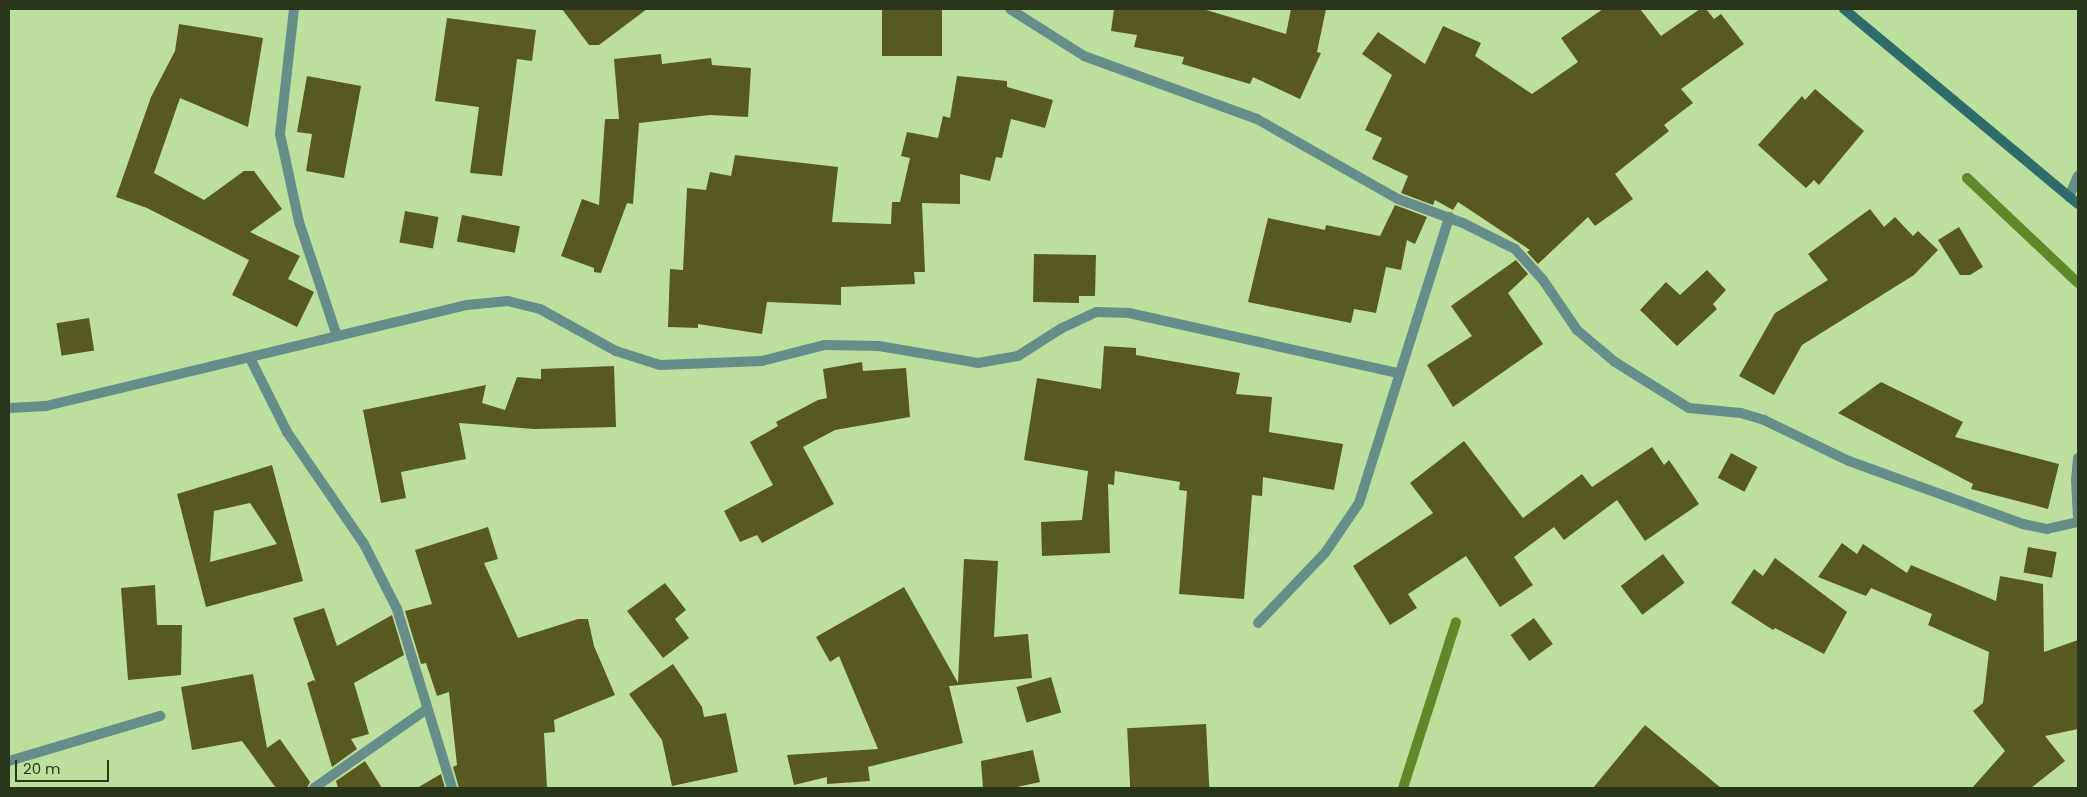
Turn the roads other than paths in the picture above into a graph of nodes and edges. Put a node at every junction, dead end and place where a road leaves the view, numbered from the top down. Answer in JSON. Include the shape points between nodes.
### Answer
{"nodes":[{"id":1,"x":294,"y":9,"type":"edge"},
{"id":2,"x":1010,"y":9,"type":"edge"},
{"id":3,"x":1844,"y":9,"type":"edge"},
{"id":4,"x":2078,"y":176,"type":"edge"},
{"id":5,"x":2069,"y":197,"type":"junction"},
{"id":6,"x":2078,"y":204,"type":"edge"},
{"id":7,"x":1449,"y":217,"type":"junction"},
{"id":8,"x":337,"y":336,"type":"junction"},
{"id":9,"x":250,"y":358,"type":"junction"},
{"id":10,"x":1398,"y":373,"type":"junction"},
{"id":11,"x":9,"y":408,"type":"edge"},
{"id":12,"x":2078,"y":458,"type":"edge"},
{"id":13,"x":2078,"y":515,"type":"edge"},
{"id":14,"x":2078,"y":522,"type":"edge"},
{"id":15,"x":1258,"y":623,"type":"dead end"},
{"id":16,"x":428,"y":709,"type":"junction"},
{"id":17,"x":160,"y":716,"type":"dead end"},
{"id":18,"x":9,"y":761,"type":"edge"},
{"id":19,"x":314,"y":788,"type":"edge"},
{"id":20,"x":452,"y":788,"type":"edge"}],
"edges":[{"from":1,"to":8,"type":"street","via":[[280,134],[300,222]]},
{"from":2,"to":7,"type":"street","via":[[1084,56],[1257,119],[1398,198]]},
{"from":3,"to":5,"type":"street"},
{"from":4,"to":5,"type":"street"},
{"from":5,"to":6,"type":"street"},
{"from":7,"to":10,"type":"street"},
{"from":7,"to":14,"type":"street","via":[[1515,250],[1543,280],[1577,330],[1615,362],[1689,408],[1741,413],[1764,420],[1848,461],[2023,524],[2048,529]]},
{"from":8,"to":9,"type":"street"},
{"from":8,"to":10,"type":"street","via":[[467,305],[508,301],[540,309],[616,350],[660,365],[762,361],[825,345],[879,346],[978,363],[1018,356],[1062,328],[1097,312],[1129,313]]},
{"from":9,"to":11,"type":"street","via":[[46,406]]},
{"from":9,"to":16,"type":"street","via":[[287,432],[364,544],[397,609]]},
{"from":10,"to":15,"type":"street","via":[[1359,503],[1325,553]]},
{"from":12,"to":13,"type":"street"},
{"from":16,"to":19,"type":"street"},
{"from":16,"to":20,"type":"street"},
{"from":17,"to":18,"type":"street"}]}
